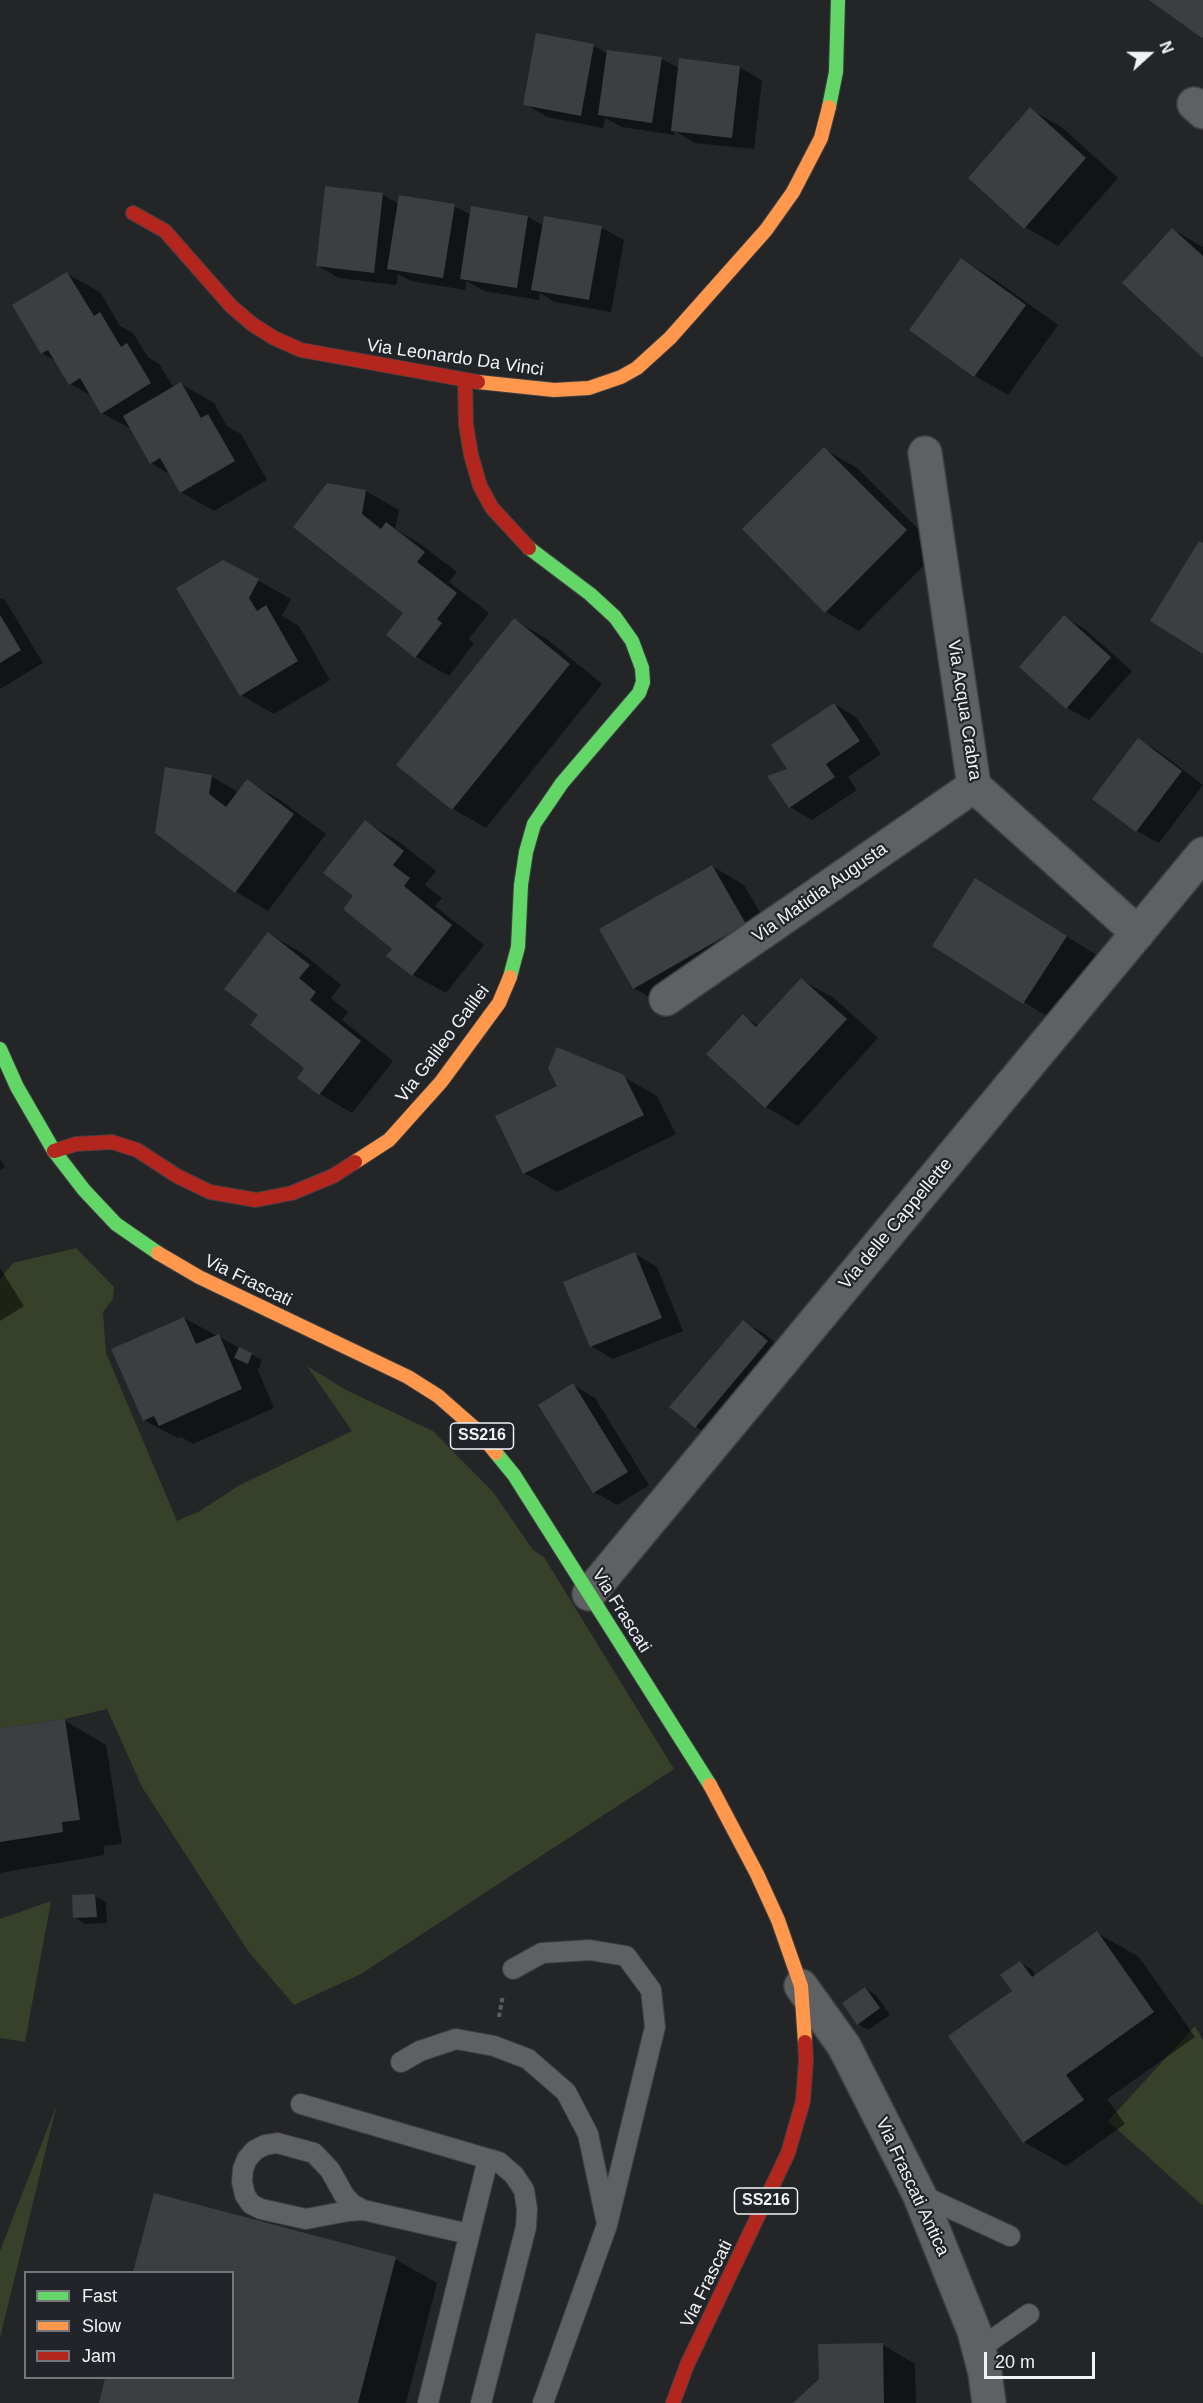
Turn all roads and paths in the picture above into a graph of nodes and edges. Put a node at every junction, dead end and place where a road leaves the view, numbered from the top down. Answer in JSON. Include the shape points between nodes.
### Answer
{"nodes":[{"id":1,"x":838,"y":0,"type":"edge"},
{"id":2,"x":133,"y":213,"type":"dead end"},
{"id":3,"x":465,"y":381,"type":"junction"},
{"id":4,"x":925,"y":453,"type":"dead end"},
{"id":5,"x":974,"y":786,"type":"junction"},
{"id":6,"x":1203,"y":854,"type":"edge"},
{"id":7,"x":1138,"y":933,"type":"junction"},
{"id":8,"x":666,"y":999,"type":"dead end"},
{"id":9,"x":0,"y":1048,"type":"edge"},
{"id":10,"x":54,"y":1151,"type":"junction"},
{"id":11,"x":589,"y":1594,"type":"junction"},
{"id":12,"x":513,"y":1969,"type":"dead end"},
{"id":13,"x":801,"y":1986,"type":"junction"},
{"id":14,"x":504,"y":1990,"type":"dead end"},
{"id":15,"x":499,"y":2015,"type":"dead end"},
{"id":16,"x":401,"y":2062,"type":"dead end"},
{"id":17,"x":301,"y":2104,"type":"dead end"},
{"id":18,"x":488,"y":2159,"type":"junction"},
{"id":19,"x":919,"y":2194,"type":"junction"},
{"id":20,"x":363,"y":2210,"type":"junction"},
{"id":21,"x":607,"y":2225,"type":"junction"},
{"id":22,"x":469,"y":2235,"type":"junction"},
{"id":23,"x":1010,"y":2236,"type":"dead end"},
{"id":24,"x":1029,"y":2314,"type":"dead end"},
{"id":25,"x":979,"y":2349,"type":"junction"},
{"id":26,"x":428,"y":2403,"type":"edge"},
{"id":27,"x":481,"y":2403,"type":"edge"},
{"id":28,"x":543,"y":2403,"type":"edge"},
{"id":29,"x":673,"y":2403,"type":"edge"},
{"id":30,"x":989,"y":2403,"type":"edge"}],
"edges":[{"from":1,"to":3,"type":"street","name":"Via Leonardo Da Vinci","via":[[832,96],[821,138],[805,172],[766,230],[670,338],[637,368],[589,388],[554,390]]},
{"from":2,"to":3,"type":"street","name":"Via Leonardo Da Vinci","via":[[165,231],[231,306],[274,338],[332,357]]},
{"from":3,"to":10,"type":"street","name":"Via Galileo Galilei","via":[[471,455],[480,486],[492,508],[524,545],[615,617],[632,641],[643,682],[639,693],[562,783],[534,824],[521,885],[518,947],[499,1003],[441,1082],[389,1140],[333,1176],[292,1193],[256,1200],[210,1192],[137,1150],[112,1142],[76,1144]]},
{"from":4,"to":5,"type":"street","name":"Via Acqua Crabra"},
{"from":5,"to":7,"type":"street","name":"Via Acqua Crabra"},
{"from":5,"to":8,"type":"street","name":"Via Matidia Augusta"},
{"from":6,"to":7,"type":"street","name":"Via delle Cappellette"},
{"from":7,"to":11,"type":"street","name":"Via delle Cappellette"},
{"from":9,"to":10,"type":"street","name":"Via Frascati","number":"SS216"},
{"from":10,"to":11,"type":"street","name":"Via Frascati","number":"SS216","via":[[116,1224],[155,1252],[408,1377],[452,1408],[478,1431],[514,1475]]},
{"from":11,"to":13,"type":"street","name":"Via Frascati","number":"SS216","via":[[720,1802],[768,1895]]},
{"from":12,"to":21,"type":"lane","via":[[542,1953],[590,1950],[626,1956],[651,1990],[655,2027]]},
{"from":13,"to":19,"type":"street","name":"Via Frascati Antica","via":[[844,2046]]},
{"from":13,"to":29,"type":"street","name":"Via Frascati","number":"SS216","via":[[806,2060],[798,2124],[784,2163],[687,2365]]},
{"from":14,"to":15,"type":"path"},
{"from":16,"to":21,"type":"lane","via":[[456,2039],[495,2046],[528,2059],[566,2092],[588,2134]]},
{"from":17,"to":18,"type":"lane"},
{"from":18,"to":22,"type":"lane"},
{"from":18,"to":27,"type":"lane","via":[[499,2162],[514,2175],[524,2190],[527,2209],[526,2227]]},
{"from":19,"to":23,"type":"lane"},
{"from":19,"to":25,"type":"street","name":"Via Frascati Antica"},
{"from":20,"to":20,"type":"lane","via":[[348,2199],[314,2153],[277,2143],[266,2145],[255,2150],[243,2169],[245,2195],[261,2209],[306,2219]]},
{"from":20,"to":22,"type":"lane"},
{"from":21,"to":28,"type":"lane"},
{"from":22,"to":26,"type":"lane"},
{"from":24,"to":25,"type":"lane"},
{"from":25,"to":30,"type":"street","name":"Via Frascati Antica"}]}
